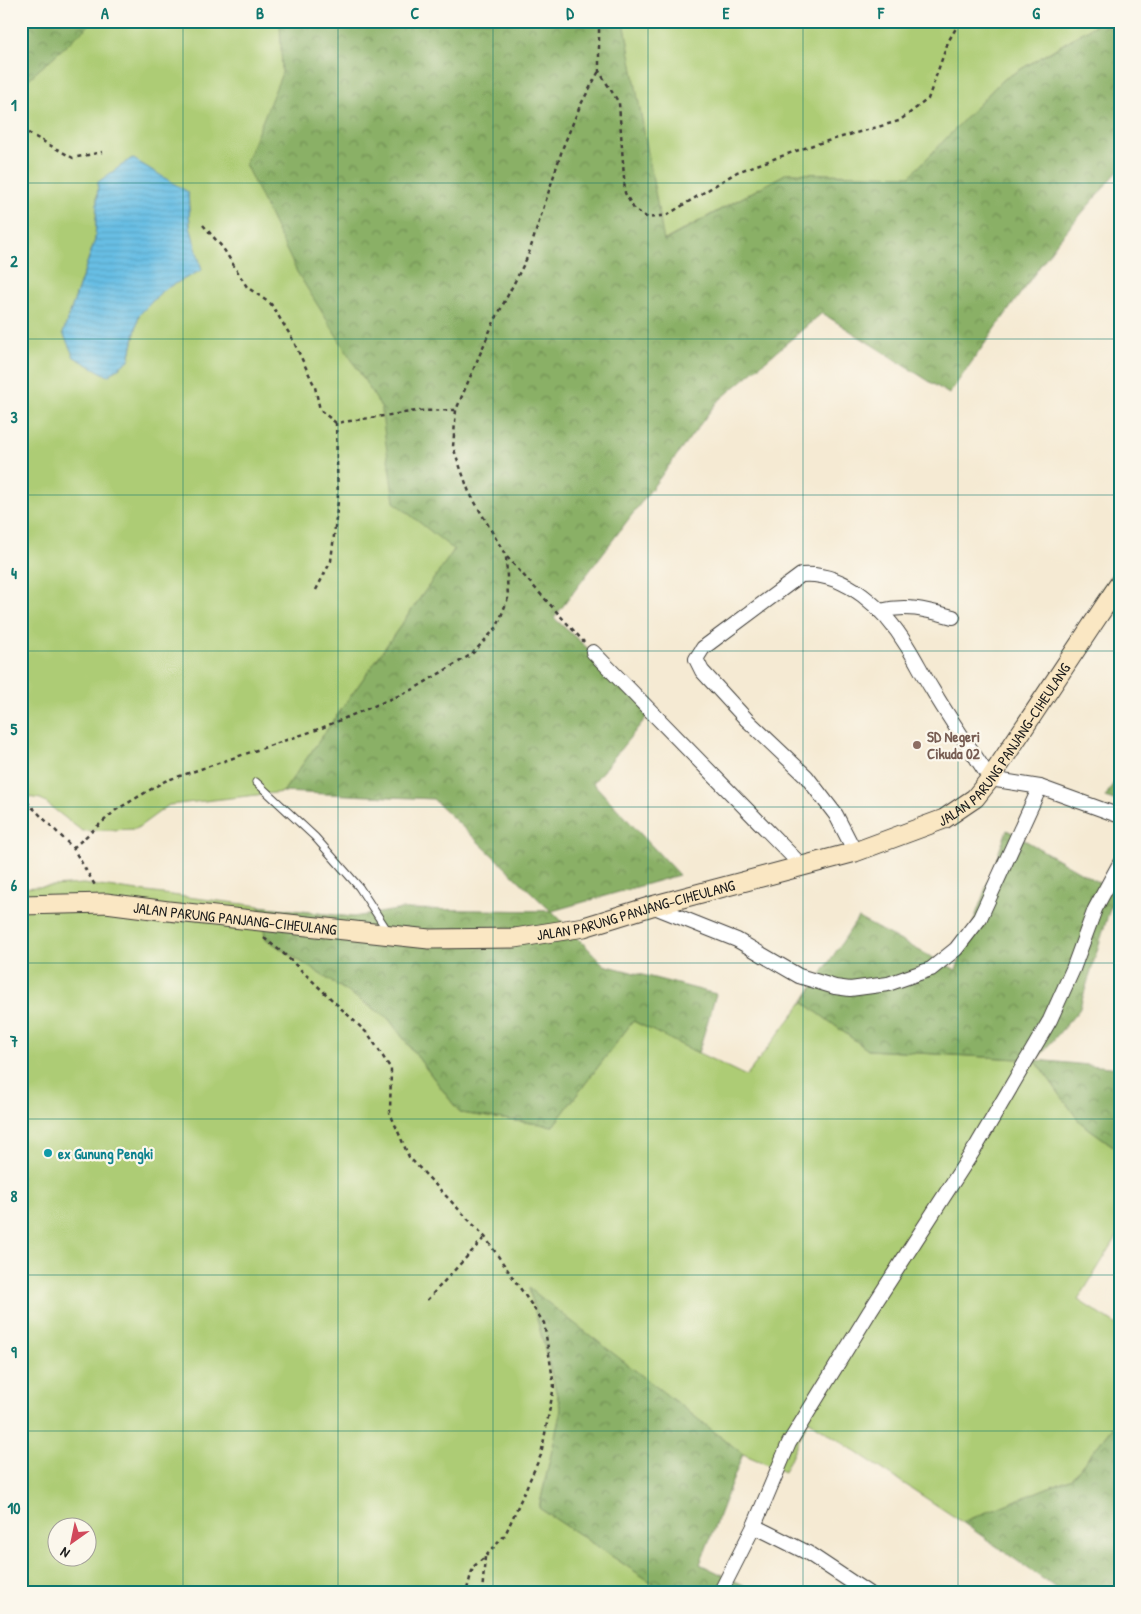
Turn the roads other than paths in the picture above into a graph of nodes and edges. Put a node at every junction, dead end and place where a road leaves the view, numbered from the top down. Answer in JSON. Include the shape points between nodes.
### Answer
{"nodes":[{"id":1,"x":1120,"y":583,"type":"edge"},
{"id":2,"x":880,"y":610,"type":"junction"},
{"id":3,"x":953,"y":617,"type":"dead end"},
{"id":4,"x":594,"y":652,"type":"road end"},
{"id":5,"x":990,"y":780,"type":"junction"},
{"id":6,"x":256,"y":782,"type":"dead end"},
{"id":7,"x":1040,"y":787,"type":"junction"},
{"id":8,"x":1120,"y":816,"type":"edge"},
{"id":9,"x":855,"y":852,"type":"junction"},
{"id":10,"x":1120,"y":863,"type":"edge"},
{"id":11,"x":802,"y":866,"type":"junction"},
{"id":12,"x":21,"y":905,"type":"edge"},
{"id":13,"x":652,"y":906,"type":"junction"},
{"id":14,"x":390,"y":935,"type":"junction"},
{"id":15,"x":754,"y":1526,"type":"junction"},
{"id":16,"x":720,"y":1593,"type":"edge"},
{"id":17,"x":868,"y":1593,"type":"edge"}],
"edges":[{"from":1,"to":5,"type":"street","name":"JALAN PARUNG PANJANG–CIHEULANG"},
{"from":2,"to":3,"type":"street","via":[[916,608]]},
{"from":2,"to":5,"type":"street","via":[[906,645]]},
{"from":2,"to":9,"type":"street","via":[[836,580],[813,574],[801,575],[703,648],[696,659],[702,671],[747,720],[806,776],[836,815]]},
{"from":4,"to":11,"type":"street"},
{"from":5,"to":7,"type":"street"},
{"from":5,"to":9,"type":"street","name":"JALAN PARUNG PANJANG–CIHEULANG","via":[[975,798],[944,820]]},
{"from":6,"to":14,"type":"lane","via":[[340,865],[359,887]]},
{"from":7,"to":8,"type":"street"},
{"from":7,"to":13,"type":"street","via":[[980,918],[956,948],[930,969],[888,984],[850,989],[799,976],[736,940]]},
{"from":9,"to":11,"type":"street","name":"JALAN PARUNG PANJANG–CIHEULANG"},
{"from":10,"to":15,"type":"street","via":[[1095,909],[1050,1020],[977,1145],[789,1443]]},
{"from":11,"to":13,"type":"street","name":"JALAN PARUNG PANJANG–CIHEULANG"},
{"from":12,"to":14,"type":"street","name":"JALAN PARUNG PANJANG–CIHEULANG","via":[[106,903]]},
{"from":13,"to":14,"type":"street","name":"JALAN PARUNG PANJANG–CIHEULANG","via":[[584,927],[515,938]]},
{"from":15,"to":16,"type":"street"},
{"from":15,"to":17,"type":"street","via":[[808,1552]]}]}
